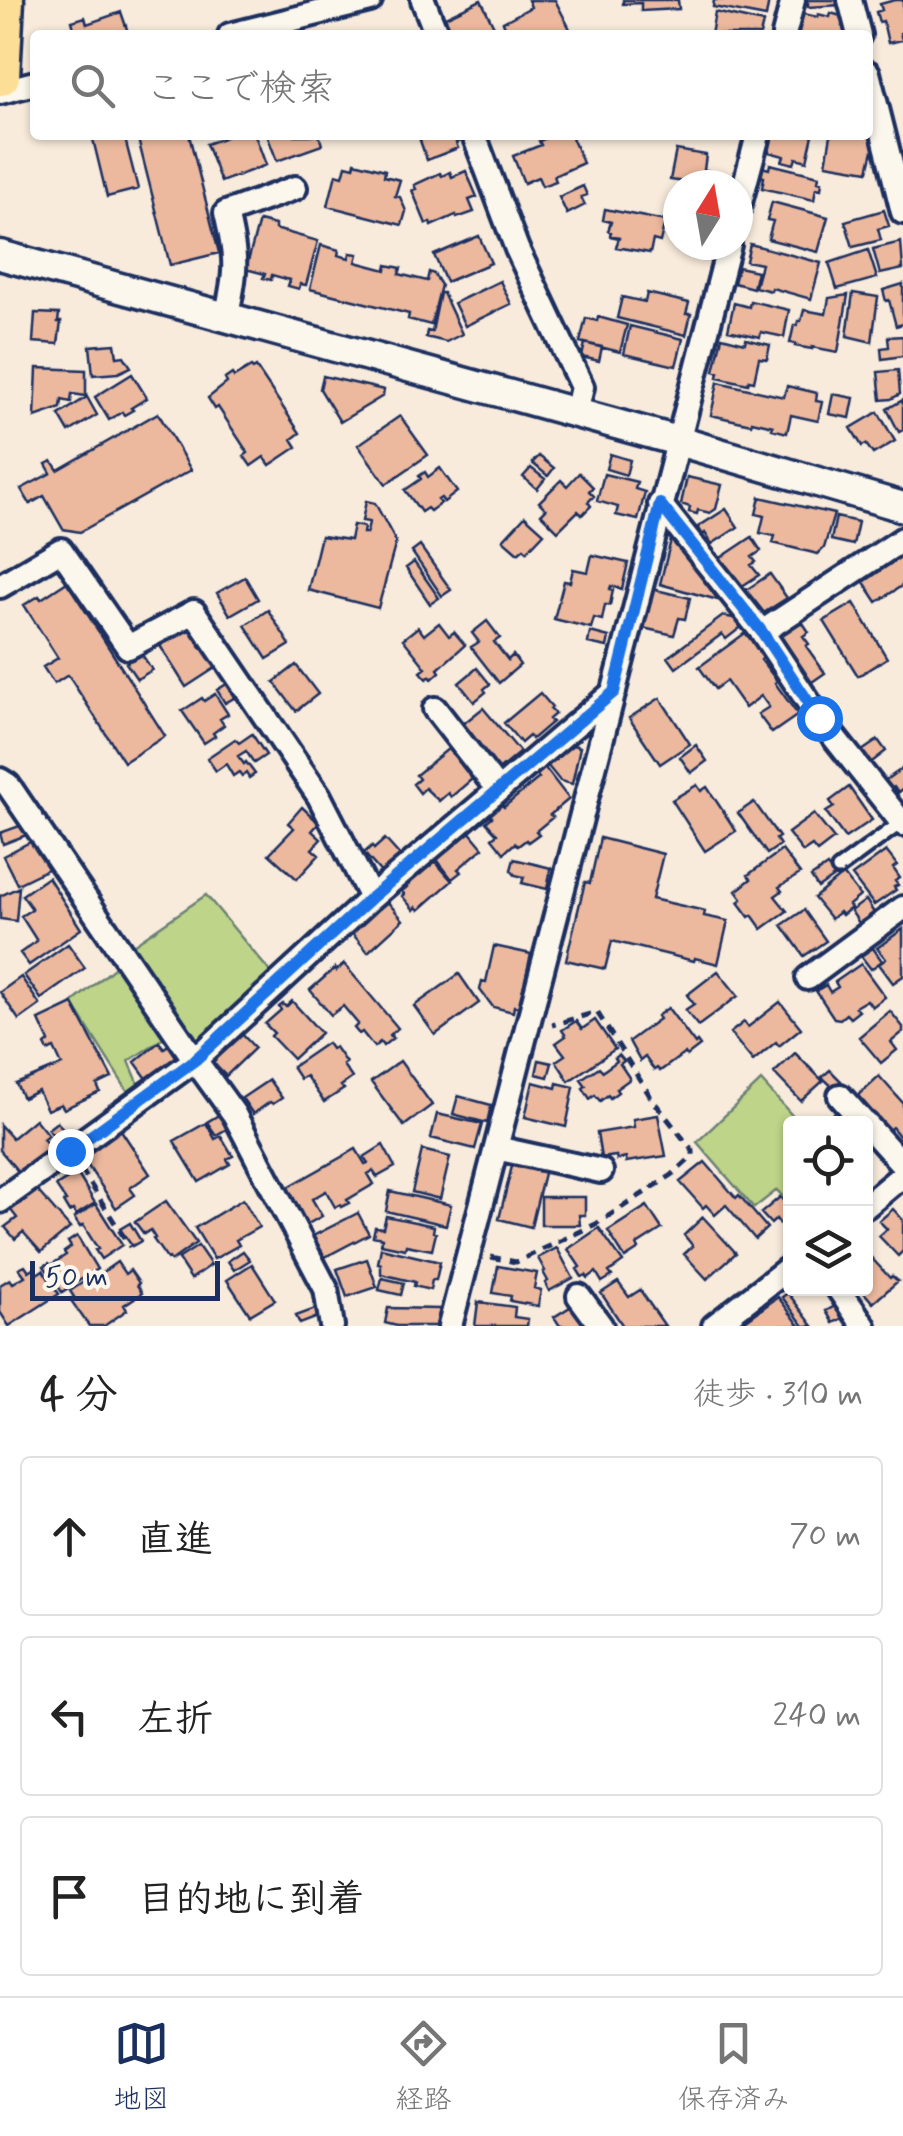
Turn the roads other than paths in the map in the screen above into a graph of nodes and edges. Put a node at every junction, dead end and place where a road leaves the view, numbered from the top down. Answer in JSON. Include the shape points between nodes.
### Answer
{"nodes":[{"id":1,"x":4,"y":0,"type":"edge"},
{"id":2,"x":370,"y":0,"type":"edge"},
{"id":3,"x":423,"y":0,"type":"edge"},
{"id":4,"x":793,"y":0,"type":"edge"},
{"id":5,"x":850,"y":0,"type":"edge"},
{"id":6,"x":299,"y":9,"type":"edge"},
{"id":7,"x":243,"y":30,"type":"edge"},
{"id":8,"x":434,"y":30,"type":"edge"},
{"id":9,"x":785,"y":30,"type":"edge"},
{"id":10,"x":858,"y":30,"type":"edge"},
{"id":11,"x":0,"y":76,"type":"edge"},
{"id":12,"x":30,"y":85,"type":"edge"},
{"id":13,"x":0,"y":92,"type":"edge"},
{"id":14,"x":873,"y":94,"type":"edge"},
{"id":15,"x":476,"y":140,"type":"edge"},
{"id":16,"x":757,"y":140,"type":"edge"},
{"id":17,"x":749,"y":170,"type":"edge"},
{"id":18,"x":295,"y":188,"type":"dead end"},
{"id":19,"x":903,"y":212,"type":"edge"},
{"id":20,"x":0,"y":255,"type":"edge"},
{"id":21,"x":725,"y":260,"type":"edge"},
{"id":22,"x":226,"y":317,"type":"junction"},
{"id":23,"x":576,"y":413,"type":"junction"},
{"id":24,"x":678,"y":441,"type":"junction"},
{"id":25,"x":660,"y":504,"type":"junction"},
{"id":26,"x":903,"y":507,"type":"edge"},
{"id":27,"x":903,"y":539,"type":"edge"},
{"id":28,"x":0,"y":586,"type":"edge"},
{"id":29,"x":762,"y":632,"type":"junction"},
{"id":30,"x":614,"y":692,"type":"junction"},
{"id":31,"x":434,"y":708,"type":"dead end"},
{"id":32,"x":0,"y":780,"type":"edge"},
{"id":33,"x":498,"y":790,"type":"junction"},
{"id":34,"x":902,"y":823,"type":"edge"},
{"id":35,"x":838,"y":869,"type":"dead end"},
{"id":36,"x":371,"y":898,"type":"junction"},
{"id":37,"x":903,"y":908,"type":"edge"},
{"id":38,"x":808,"y":978,"type":"dead end"},
{"id":39,"x":195,"y":1060,"type":"junction"},
{"id":40,"x":840,"y":1096,"type":"dead end"},
{"id":41,"x":858,"y":1116,"type":"edge"},
{"id":42,"x":873,"y":1133,"type":"edge"},
{"id":43,"x":496,"y":1148,"type":"junction"},
{"id":44,"x":903,"y":1165,"type":"edge"},
{"id":45,"x":601,"y":1171,"type":"dead end"},
{"id":46,"x":898,"y":1189,"type":"edge"},
{"id":47,"x":0,"y":1201,"type":"edge"},
{"id":48,"x":873,"y":1202,"type":"edge"},
{"id":49,"x":783,"y":1273,"type":"edge"},
{"id":50,"x":579,"y":1296,"type":"dead end"},
{"id":51,"x":843,"y":1296,"type":"edge"},
{"id":52,"x":717,"y":1325,"type":"edge"},
{"id":53,"x":332,"y":1326,"type":"edge"},
{"id":54,"x":450,"y":1326,"type":"edge"},
{"id":55,"x":602,"y":1326,"type":"edge"},
{"id":56,"x":864,"y":1326,"type":"edge"}],
"edges":[{"from":1,"to":11,"type":"highway"},
{"from":2,"to":6,"type":"street"},
{"from":3,"to":8,"type":"street"},
{"from":4,"to":9,"type":"street"},
{"from":5,"to":10,"type":"street"},
{"from":6,"to":7,"type":"street"},
{"from":12,"to":13,"type":"street"},
{"from":14,"to":19,"type":"street"},
{"from":15,"to":23,"type":"street","via":[[517,249],[582,387]]},
{"from":16,"to":17,"type":"street"},
{"from":18,"to":22,"type":"street","via":[[226,213],[236,278]]},
{"from":20,"to":22,"type":"street"},
{"from":21,"to":24,"type":"street"},
{"from":22,"to":23,"type":"street"},
{"from":23,"to":24,"type":"street"},
{"from":24,"to":25,"type":"street"},
{"from":24,"to":26,"type":"street"},
{"from":25,"to":29,"type":"street"},
{"from":25,"to":30,"type":"street"},
{"from":27,"to":29,"type":"street"},
{"from":28,"to":36,"type":"street","via":[[61,550],[128,647],[194,612],[319,796]]},
{"from":29,"to":34,"type":"street"},
{"from":30,"to":33,"type":"street"},
{"from":30,"to":43,"type":"street"},
{"from":31,"to":33,"type":"street"},
{"from":32,"to":39,"type":"street"},
{"from":33,"to":36,"type":"street"},
{"from":34,"to":35,"type":"lane"},
{"from":36,"to":39,"type":"street"},
{"from":37,"to":38,"type":"street"},
{"from":39,"to":47,"type":"street"},
{"from":39,"to":53,"type":"street","via":[[234,1114],[326,1289]]},
{"from":40,"to":41,"type":"street"},
{"from":42,"to":44,"type":"street"},
{"from":43,"to":45,"type":"street"},
{"from":43,"to":54,"type":"street"},
{"from":46,"to":48,"type":"street"},
{"from":49,"to":52,"type":"street"},
{"from":50,"to":55,"type":"street"},
{"from":51,"to":56,"type":"street"}]}
